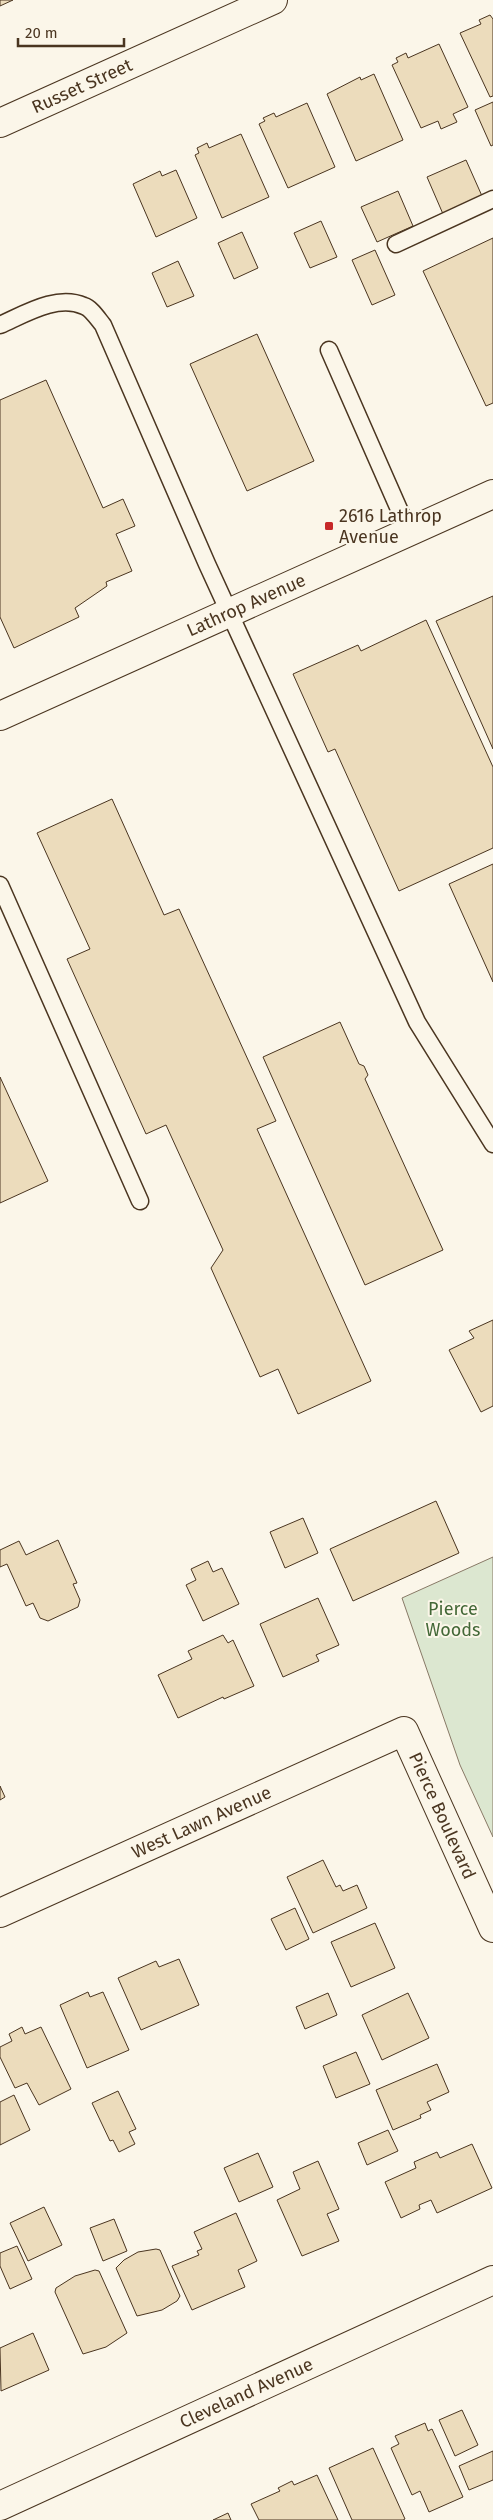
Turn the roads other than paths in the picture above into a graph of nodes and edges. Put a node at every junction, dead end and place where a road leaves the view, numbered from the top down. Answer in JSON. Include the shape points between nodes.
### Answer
{"nodes":[{"id":1,"x":273,"y":0,"type":"edge"},
{"id":2,"x":0,"y":123,"type":"edge"},
{"id":3,"x":493,"y":199,"type":"edge"},
{"id":4,"x":396,"y":244,"type":"dead end"},
{"id":5,"x":0,"y":325,"type":"edge"},
{"id":6,"x":329,"y":350,"type":"dead end"},
{"id":7,"x":493,"y":494,"type":"edge"},
{"id":8,"x":409,"y":532,"type":"junction"},
{"id":9,"x":229,"y":613,"type":"junction"},
{"id":10,"x":0,"y":716,"type":"edge"},
{"id":11,"x":0,"y":885,"type":"edge"},
{"id":12,"x":493,"y":1144,"type":"edge"},
{"id":13,"x":140,"y":1201,"type":"dead end"},
{"id":14,"x":404,"y":1731,"type":"joint"},
{"id":15,"x":0,"y":1913,"type":"edge"},
{"id":16,"x":493,"y":1928,"type":"edge"},
{"id":17,"x":493,"y":2280,"type":"edge"},
{"id":18,"x":0,"y":2506,"type":"edge"}],
"edges":[{"from":1,"to":2,"type":"street","name":"Russet Street"},
{"from":3,"to":4,"type":"lane"},
{"from":5,"to":9,"type":"lane","via":[[65,301],[86,306],[102,325]]},
{"from":6,"to":8,"type":"lane"},
{"from":7,"to":8,"type":"street","name":"Lathrop Avenue"},
{"from":8,"to":9,"type":"street","name":"Lathrop Avenue"},
{"from":9,"to":10,"type":"street","name":"Lathrop Avenue"},
{"from":9,"to":12,"type":"lane","via":[[417,1022]]},
{"from":11,"to":13,"type":"lane"},
{"from":14,"to":15,"type":"street","name":"West Lawn Avenue"},
{"from":14,"to":16,"type":"street","name":"Pierce Boulevard"},
{"from":17,"to":18,"type":"street","name":"Cleveland Avenue"}]}
